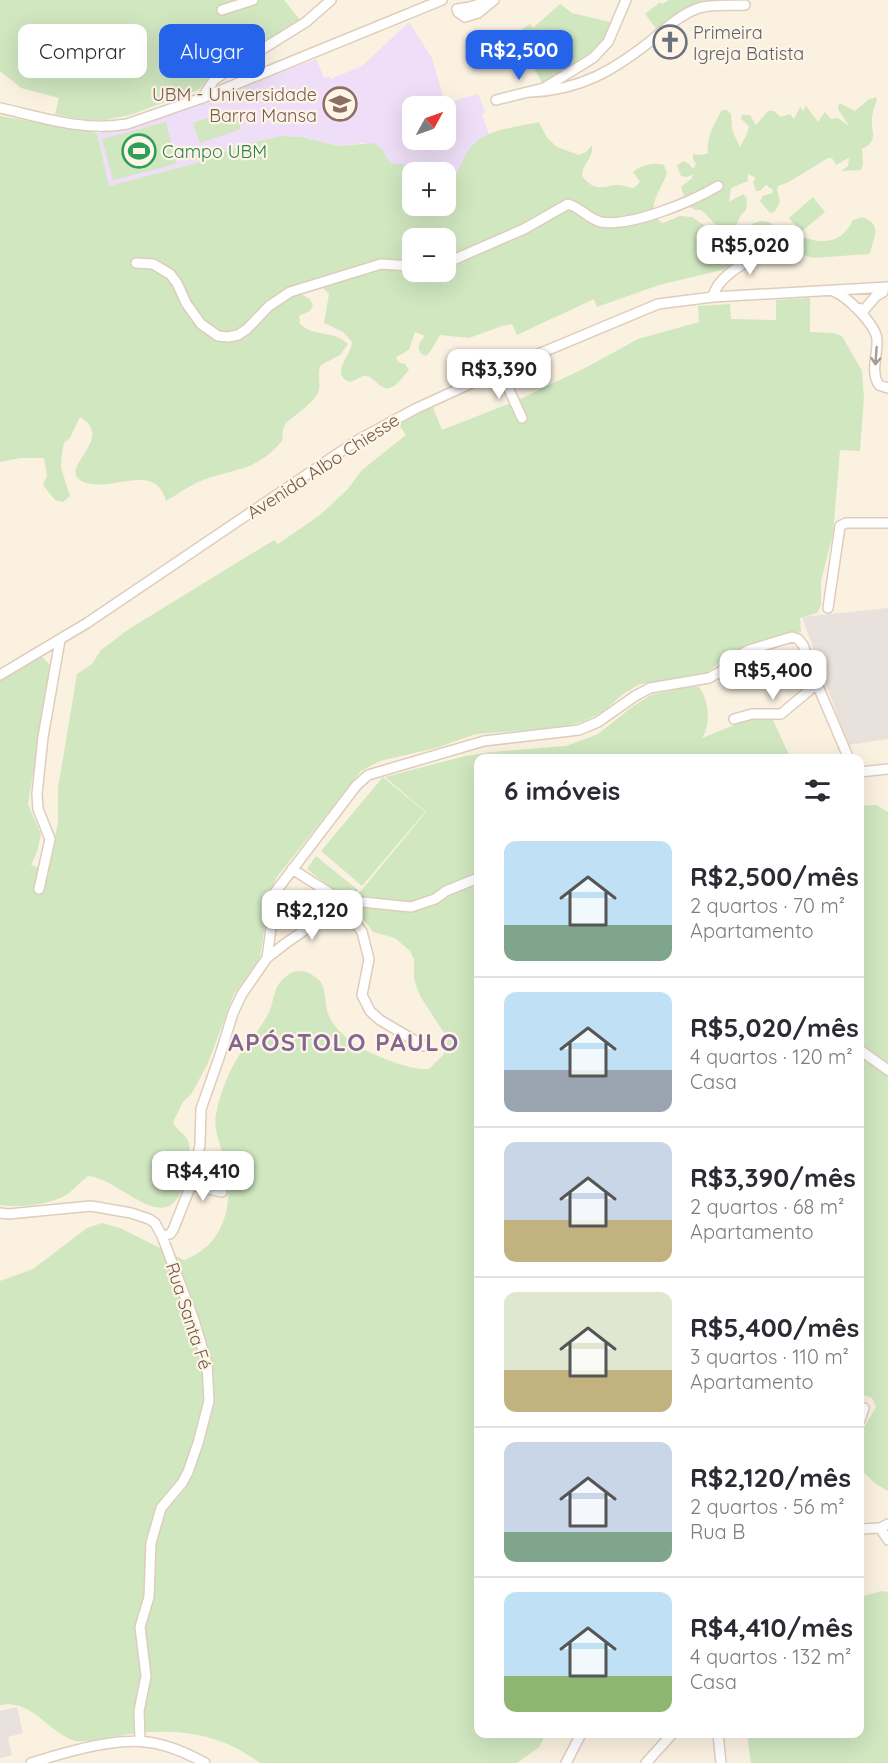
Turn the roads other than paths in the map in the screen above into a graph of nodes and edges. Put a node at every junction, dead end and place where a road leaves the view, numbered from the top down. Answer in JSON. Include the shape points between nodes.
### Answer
{"nodes":[{"id":1,"x":253,"y":0,"type":"edge"},
{"id":2,"x":332,"y":0,"type":"edge"},
{"id":3,"x":442,"y":0,"type":"edge"},
{"id":4,"x":626,"y":0,"type":"edge"},
{"id":5,"x":621,"y":5,"type":"edge"},
{"id":6,"x":745,"y":5,"type":"dead end"},
{"id":7,"x":222,"y":10,"type":"dead end"},
{"id":8,"x":552,"y":87,"type":"junction"},
{"id":9,"x":202,"y":98,"type":"junction"},
{"id":10,"x":496,"y":100,"type":"dead end"},
{"id":11,"x":0,"y":108,"type":"edge"},
{"id":12,"x":717,"y":186,"type":"dead end"},
{"id":13,"x":778,"y":250,"type":"dead end"},
{"id":14,"x":456,"y":259,"type":"edge"},
{"id":15,"x":136,"y":263,"type":"dead end"},
{"id":16,"x":402,"y":265,"type":"edge"},
{"id":17,"x":860,"y":288,"type":"junction"},
{"id":18,"x":831,"y":290,"type":"junction"},
{"id":19,"x":886,"y":291,"type":"edge"},
{"id":20,"x":713,"y":297,"type":"junction"},
{"id":21,"x":854,"y":307,"type":"junction"},
{"id":22,"x":500,"y":370,"type":"junction"},
{"id":23,"x":888,"y":388,"type":"edge"},
{"id":24,"x":522,"y":418,"type":"dead end"},
{"id":25,"x":888,"y":523,"type":"edge"},
{"id":26,"x":828,"y":608,"type":"dead end"},
{"id":27,"x":60,"y":640,"type":"junction"},
{"id":28,"x":0,"y":675,"type":"edge"},
{"id":29,"x":816,"y":684,"type":"junction"},
{"id":30,"x":734,"y":719,"type":"dead end"},
{"id":31,"x":847,"y":754,"type":"edge"},
{"id":32,"x":888,"y":769,"type":"edge"},
{"id":33,"x":864,"y":772,"type":"edge"},
{"id":34,"x":292,"y":869,"type":"junction"},
{"id":35,"x":474,"y":880,"type":"edge"},
{"id":36,"x":39,"y":889,"type":"dead end"},
{"id":37,"x":345,"y":906,"type":"junction"},
{"id":38,"x":267,"y":958,"type":"junction"},
{"id":39,"x":424,"y":1046,"type":"dead end"},
{"id":40,"x":864,"y":1053,"type":"edge"},
{"id":41,"x":888,"y":1070,"type":"edge"},
{"id":42,"x":191,"y":1185,"type":"junction"},
{"id":43,"x":222,"y":1192,"type":"dead end"},
{"id":44,"x":0,"y":1213,"type":"edge"},
{"id":45,"x":162,"y":1236,"type":"junction"},
{"id":46,"x":884,"y":1526,"type":"edge"},
{"id":47,"x":864,"y":1528,"type":"edge"},
{"id":48,"x":888,"y":1540,"type":"edge"},
{"id":49,"x":579,"y":1738,"type":"edge"},
{"id":50,"x":668,"y":1738,"type":"edge"},
{"id":51,"x":718,"y":1738,"type":"edge"},
{"id":52,"x":140,"y":1740,"type":"junction"},
{"id":53,"x":31,"y":1763,"type":"edge"},
{"id":54,"x":205,"y":1763,"type":"edge"},
{"id":55,"x":566,"y":1763,"type":"edge"},
{"id":56,"x":646,"y":1763,"type":"edge"},
{"id":57,"x":721,"y":1763,"type":"edge"}],
"edges":[{"from":1,"to":7,"type":"street"},
{"from":2,"to":9,"type":"street","via":[[306,22],[220,75]]},
{"from":3,"to":9,"type":"street"},
{"from":4,"to":5,"type":"street"},
{"from":5,"to":8,"type":"street","via":[[604,48]]},
{"from":6,"to":8,"type":"street","via":[[694,10],[612,69],[581,84]]},
{"from":8,"to":10,"type":"street"},
{"from":9,"to":11,"type":"street","via":[[115,126],[79,125]]},
{"from":12,"to":14,"type":"street","via":[[674,208],[612,222],[594,220],[568,204],[524,229]]},
{"from":13,"to":20,"type":"street","via":[[747,261],[717,286]]},
{"from":15,"to":16,"type":"street","via":[[153,264],[170,274],[201,324],[218,336],[228,337],[248,329],[269,306],[290,292],[381,264]]},
{"from":17,"to":18,"type":"street","name":"Avenida Albo Chiesse"},
{"from":17,"to":19,"type":"street","name":"Avenida Albo Chiesse"},
{"from":17,"to":21,"type":"street","via":[[850,294]]},
{"from":18,"to":20,"type":"street","name":"Avenida Albo Chiesse"},
{"from":18,"to":21,"type":"street"},
{"from":19,"to":21,"type":"street","via":[[865,309]]},
{"from":20,"to":22,"type":"street","name":"Avenida Albo Chiesse","via":[[639,310]]},
{"from":21,"to":23,"type":"street","one_way":true,"via":[[875,333],[875,378],[879,385]]},
{"from":22,"to":24,"type":"street"},
{"from":22,"to":27,"type":"street","name":"Avenida Albo Chiesse","via":[[358,440]]},
{"from":25,"to":26,"type":"street","via":[[840,526]]},
{"from":27,"to":28,"type":"street","name":"Avenida Albo Chiesse"},
{"from":27,"to":36,"type":"street","via":[[37,794],[38,809],[50,840]]},
{"from":29,"to":30,"type":"street","via":[[784,712]]},
{"from":29,"to":31,"type":"street"},
{"from":29,"to":34,"type":"street","via":[[803,645],[792,637],[749,650],[709,678],[650,688],[579,730],[484,741],[373,773],[356,786]]},
{"from":32,"to":33,"type":"street"},
{"from":34,"to":37,"type":"street"},
{"from":34,"to":38,"type":"street","via":[[276,891]]},
{"from":35,"to":37,"type":"street","via":[[411,907],[352,901]]},
{"from":37,"to":38,"type":"street","via":[[293,936]]},
{"from":37,"to":39,"type":"street","via":[[362,932],[368,951],[362,995],[366,1005],[380,1020]]},
{"from":38,"to":42,"type":"street","via":[[233,1012],[201,1109],[200,1145]]},
{"from":40,"to":41,"type":"street"},
{"from":42,"to":43,"type":"street"},
{"from":42,"to":45,"type":"street","via":[[173,1230]]},
{"from":44,"to":45,"type":"street","via":[[111,1208],[149,1219]]},
{"from":45,"to":52,"type":"street","name":"Rua Santa Fé","via":[[201,1343],[210,1390],[188,1472],[161,1508],[151,1543],[149,1598],[140,1627],[146,1676],[139,1711]]},
{"from":46,"to":47,"type":"street"},
{"from":46,"to":48,"type":"street"},
{"from":49,"to":55,"type":"street"},
{"from":50,"to":56,"type":"street"},
{"from":51,"to":57,"type":"street"},
{"from":52,"to":53,"type":"street","via":[[99,1744]]},
{"from":52,"to":54,"type":"street","via":[[176,1748]]}]}
